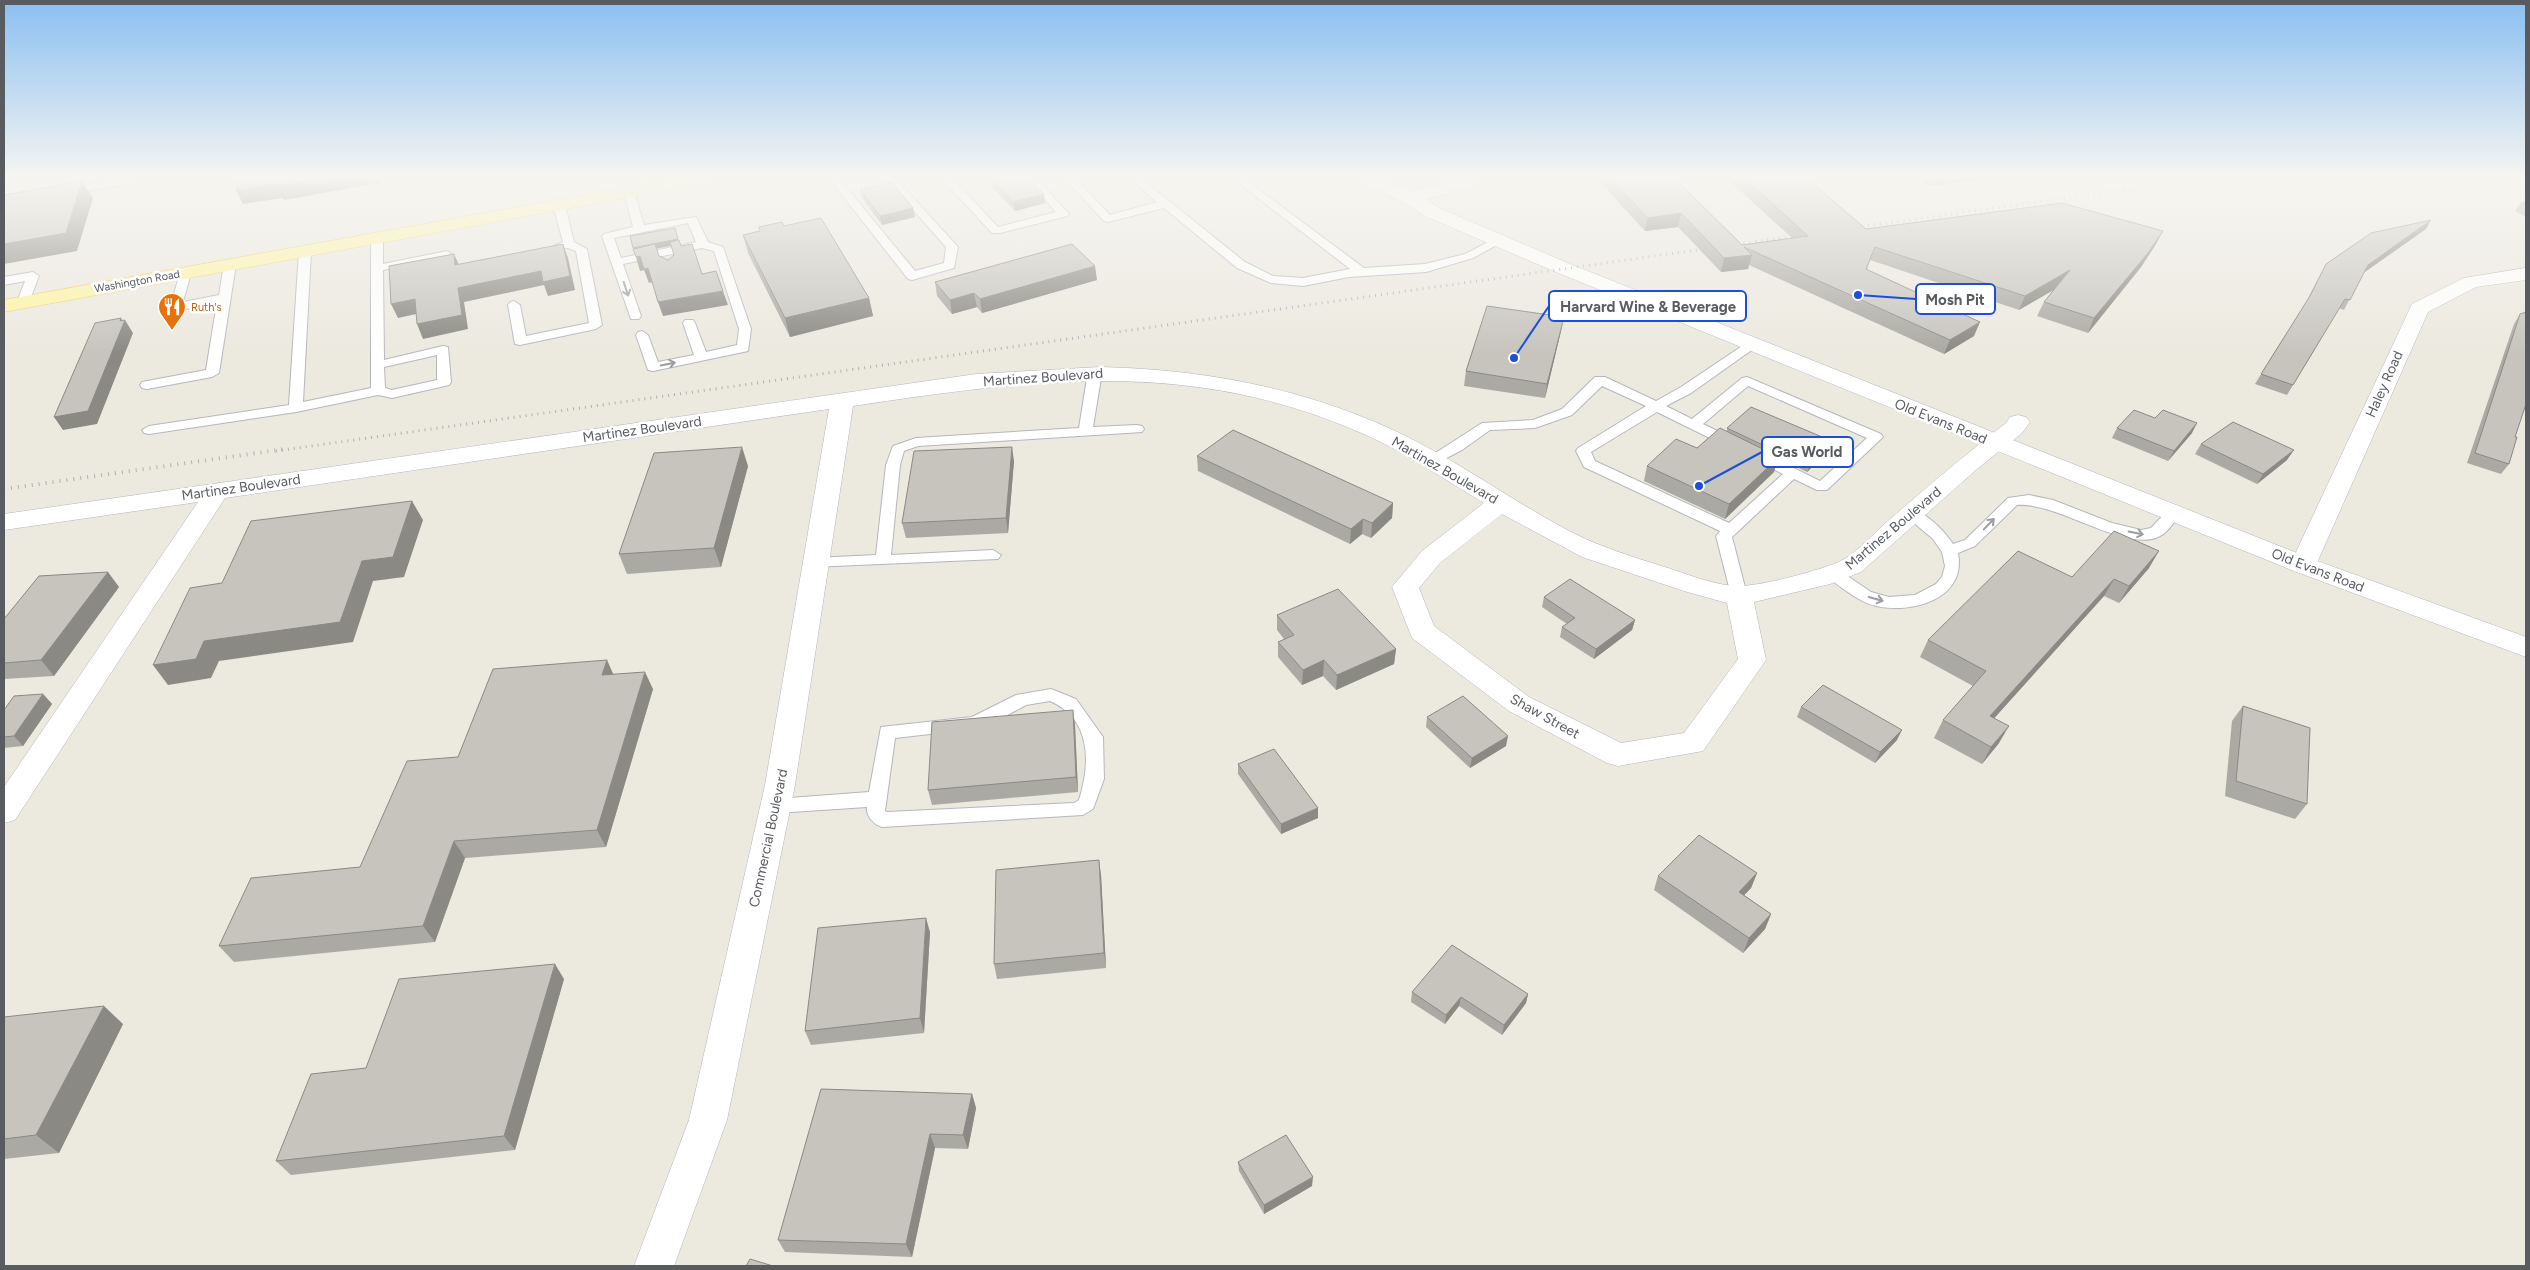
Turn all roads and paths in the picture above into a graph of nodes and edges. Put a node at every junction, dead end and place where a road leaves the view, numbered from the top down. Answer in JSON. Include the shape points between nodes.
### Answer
{"nodes":[{"id":1,"x":386,"y":236,"type":"edge"},
{"id":2,"x":567,"y":236,"type":"edge"},
{"id":3,"x":608,"y":236,"type":"edge"},
{"id":4,"x":610,"y":236,"type":"edge"},
{"id":5,"x":638,"y":236,"type":"edge"},
{"id":6,"x":669,"y":236,"type":"edge"},
{"id":7,"x":700,"y":236,"type":"edge"},
{"id":8,"x":881,"y":236,"type":"edge"},
{"id":9,"x":942,"y":236,"type":"edge"},
{"id":10,"x":1204,"y":236,"type":"edge"},
{"id":11,"x":1315,"y":236,"type":"edge"},
{"id":12,"x":1487,"y":236,"type":"edge"},
{"id":13,"x":377,"y":238,"type":"junction"},
{"id":14,"x":638,"y":240,"type":"junction"},
{"id":15,"x":664,"y":240,"type":"junction"},
{"id":16,"x":1498,"y":241,"type":"junction"},
{"id":17,"x":569,"y":244,"type":"junction"},
{"id":18,"x":703,"y":244,"type":"junction"},
{"id":19,"x":550,"y":248,"type":"edge"},
{"id":20,"x":305,"y":251,"type":"junction"},
{"id":21,"x":447,"y":255,"type":"edge"},
{"id":22,"x":618,"y":262,"type":"junction"},
{"id":23,"x":230,"y":264,"type":"junction"},
{"id":24,"x":671,"y":268,"type":"edge"},
{"id":25,"x":377,"y":269,"type":"junction"},
{"id":26,"x":1362,"y":272,"type":"junction"},
{"id":27,"x":185,"y":273,"type":"junction"},
{"id":28,"x":2526,"y":274,"type":"edge"},
{"id":29,"x":4,"y":281,"type":"edge"},
{"id":30,"x":225,"y":298,"type":"junction"},
{"id":31,"x":24,"y":302,"type":"junction"},
{"id":32,"x":514,"y":305,"type":"dead end"},
{"id":33,"x":4,"y":306,"type":"edge"},
{"id":34,"x":635,"y":316,"type":"dead end"},
{"id":35,"x":689,"y":323,"type":"dead end"},
{"id":36,"x":642,"y":335,"type":"dead end"},
{"id":37,"x":1751,"y":344,"type":"junction"},
{"id":38,"x":701,"y":358,"type":"junction"},
{"id":39,"x":378,"y":365,"type":"junction"},
{"id":40,"x":1095,"y":372,"type":"junction"},
{"id":41,"x":147,"y":385,"type":"dead end"},
{"id":42,"x":378,"y":391,"type":"junction"},
{"id":43,"x":842,"y":400,"type":"junction"},
{"id":44,"x":1656,"y":406,"type":"junction"},
{"id":45,"x":296,"y":408,"type":"junction"},
{"id":46,"x":2018,"y":422,"type":"dead end"},
{"id":47,"x":1694,"y":424,"type":"junction"},
{"id":48,"x":1137,"y":429,"type":"dead end"},
{"id":49,"x":149,"y":430,"type":"dead end"},
{"id":50,"x":1085,"y":432,"type":"junction"},
{"id":51,"x":1995,"y":443,"type":"junction"},
{"id":52,"x":1430,"y":461,"type":"junction"},
{"id":53,"x":1792,"y":473,"type":"junction"},
{"id":54,"x":218,"y":490,"type":"junction"},
{"id":55,"x":1501,"y":502,"type":"junction"},
{"id":56,"x":2173,"y":513,"type":"junction"},
{"id":57,"x":1912,"y":514,"type":"junction"},
{"id":58,"x":4,"y":522,"type":"edge"},
{"id":59,"x":1730,"y":530,"type":"junction"},
{"id":60,"x":1950,"y":551,"type":"junction"},
{"id":61,"x":993,"y":555,"type":"dead end"},
{"id":62,"x":883,"y":560,"type":"junction"},
{"id":63,"x":815,"y":563,"type":"junction"},
{"id":64,"x":2303,"y":565,"type":"junction"},
{"id":65,"x":1834,"y":574,"type":"junction"},
{"id":66,"x":1738,"y":596,"type":"junction"},
{"id":67,"x":2526,"y":647,"type":"edge"},
{"id":68,"x":877,"y":799,"type":"junction"},
{"id":69,"x":776,"y":806,"type":"junction"},
{"id":70,"x":4,"y":811,"type":"edge"},
{"id":71,"x":654,"y":1266,"type":"edge"}],
"edges":[{"from":1,"to":13,"type":"main road","name":"Washington Road"},
{"from":2,"to":17,"type":"lane"},
{"from":3,"to":22,"type":"lane"},
{"from":4,"to":14,"type":"lane"},
{"from":5,"to":14,"type":"lane"},
{"from":6,"to":15,"type":"lane"},
{"from":7,"to":18,"type":"lane"},
{"from":8,"to":9,"type":"lane","via":[[912,276],[950,265],[952,247]]},
{"from":10,"to":26,"type":"lane","via":[[1241,266],[1271,279],[1304,282]]},
{"from":11,"to":26,"type":"lane"},
{"from":12,"to":16,"type":"street","name":"Old Evans Road"},
{"from":13,"to":20,"type":"main road","name":"Washington Road"},
{"from":13,"to":25,"type":"lane"},
{"from":14,"to":15,"type":"lane"},
{"from":14,"to":15,"type":"lane"},
{"from":14,"to":22,"type":"lane"},
{"from":15,"to":18,"type":"lane"},
{"from":15,"to":24,"type":"lane"},
{"from":16,"to":26,"type":"lane","via":[[1469,256],[1426,268]]},
{"from":16,"to":37,"type":"street","name":"Old Evans Road"},
{"from":17,"to":19,"type":"lane"},
{"from":17,"to":32,"type":"lane","via":[[581,249],[596,325],[520,340]]},
{"from":18,"to":38,"type":"lane","via":[[719,249],[745,329],[743,348]]},
{"from":20,"to":23,"type":"main road","name":"Washington Road"},
{"from":20,"to":45,"type":"lane"},
{"from":21,"to":25,"type":"lane"},
{"from":22,"to":34,"type":"lane","one_way":true},
{"from":23,"to":27,"type":"main road","name":"Washington Road"},
{"from":23,"to":30,"type":"lane"},
{"from":25,"to":39,"type":"lane"},
{"from":27,"to":30,"type":"lane","via":[[176,308]]},
{"from":27,"to":31,"type":"main road","name":"Washington Road"},
{"from":28,"to":64,"type":"street","name":"Haley Road","via":[[2471,282],[2419,308]]},
{"from":29,"to":31,"type":"lane","via":[[33,276]]},
{"from":30,"to":41,"type":"lane","via":[[212,372]]},
{"from":31,"to":33,"type":"main road","name":"Washington Road"},
{"from":35,"to":38,"type":"lane"},
{"from":36,"to":38,"type":"lane","one_way":true,"via":[[653,367]]},
{"from":37,"to":44,"type":"lane","via":[[1686,390]]},
{"from":37,"to":51,"type":"street","name":"Old Evans Road"},
{"from":39,"to":42,"type":"lane"},
{"from":39,"to":42,"type":"lane","via":[[443,350],[444,382],[392,394]]},
{"from":40,"to":43,"type":"street","name":"Martinez Boulevard","via":[[1024,375]]},
{"from":40,"to":50,"type":"lane"},
{"from":40,"to":52,"type":"street","name":"Martinez Boulevard","via":[[1177,377],[1278,396],[1360,424]]},
{"from":42,"to":45,"type":"lane"},
{"from":43,"to":54,"type":"street","name":"Martinez Boulevard"},
{"from":43,"to":63,"type":"street","name":"Commercial Boulevard"},
{"from":44,"to":47,"type":"lane"},
{"from":44,"to":52,"type":"lane","via":[[1600,380],[1567,412],[1535,424],[1487,426]]},
{"from":44,"to":59,"type":"lane","via":[[1583,451],[1589,464]]},
{"from":45,"to":49,"type":"lane"},
{"from":46,"to":51,"type":"street","name":"Martinez Boulevard"},
{"from":47,"to":53,"type":"lane"},
{"from":47,"to":53,"type":"lane","via":[[1747,381],[1876,437],[1822,487]]},
{"from":48,"to":50,"type":"lane"},
{"from":50,"to":62,"type":"lane","via":[[916,442],[898,449],[893,465]]},
{"from":51,"to":56,"type":"street","name":"Old Evans Road"},
{"from":51,"to":57,"type":"street","name":"Martinez Boulevard"},
{"from":52,"to":55,"type":"street","name":"Martinez Boulevard"},
{"from":53,"to":59,"type":"lane"},
{"from":54,"to":58,"type":"street","name":"Martinez Boulevard"},
{"from":54,"to":70,"type":"street"},
{"from":55,"to":66,"type":"street","name":"Martinez Boulevard","via":[[1568,540],[1610,559]]},
{"from":55,"to":66,"type":"street","name":"Shaw Street","via":[[1431,557],[1405,587],[1422,631],[1519,704],[1618,755],[1693,743],[1752,660]]},
{"from":60,"to":56,"type":"lane","one_way":true,"via":[[1970,543],[2013,501],[2020,499],[2046,502],[2117,529],[2146,535],[2156,532]]},
{"from":56,"to":64,"type":"street","name":"Old Evans Road"},
{"from":57,"to":60,"type":"lane"},
{"from":57,"to":65,"type":"street","name":"Martinez Boulevard","via":[[1852,566]]},
{"from":59,"to":66,"type":"lane","via":[[1724,536]]},
{"from":65,"to":60,"type":"lane","one_way":true,"via":[[1860,593],[1877,600],[1910,601],[1941,590],[1950,578],[1953,564]]},
{"from":61,"to":62,"type":"lane"},
{"from":62,"to":63,"type":"lane"},
{"from":63,"to":69,"type":"street","name":"Commercial Boulevard"},
{"from":64,"to":67,"type":"street","name":"Old Evans Road"},
{"from":65,"to":66,"type":"street","name":"Martinez Boulevard","via":[[1811,582]]},
{"from":68,"to":68,"type":"lane","via":[[887,732],[974,723],[1022,699],[1051,695],[1070,703],[1094,737],[1095,779],[1087,804],[1077,810],[882,820],[876,812]]},
{"from":68,"to":69,"type":"lane"},
{"from":69,"to":71,"type":"street","name":"Commercial Boulevard","via":[[708,1120]]}]}
